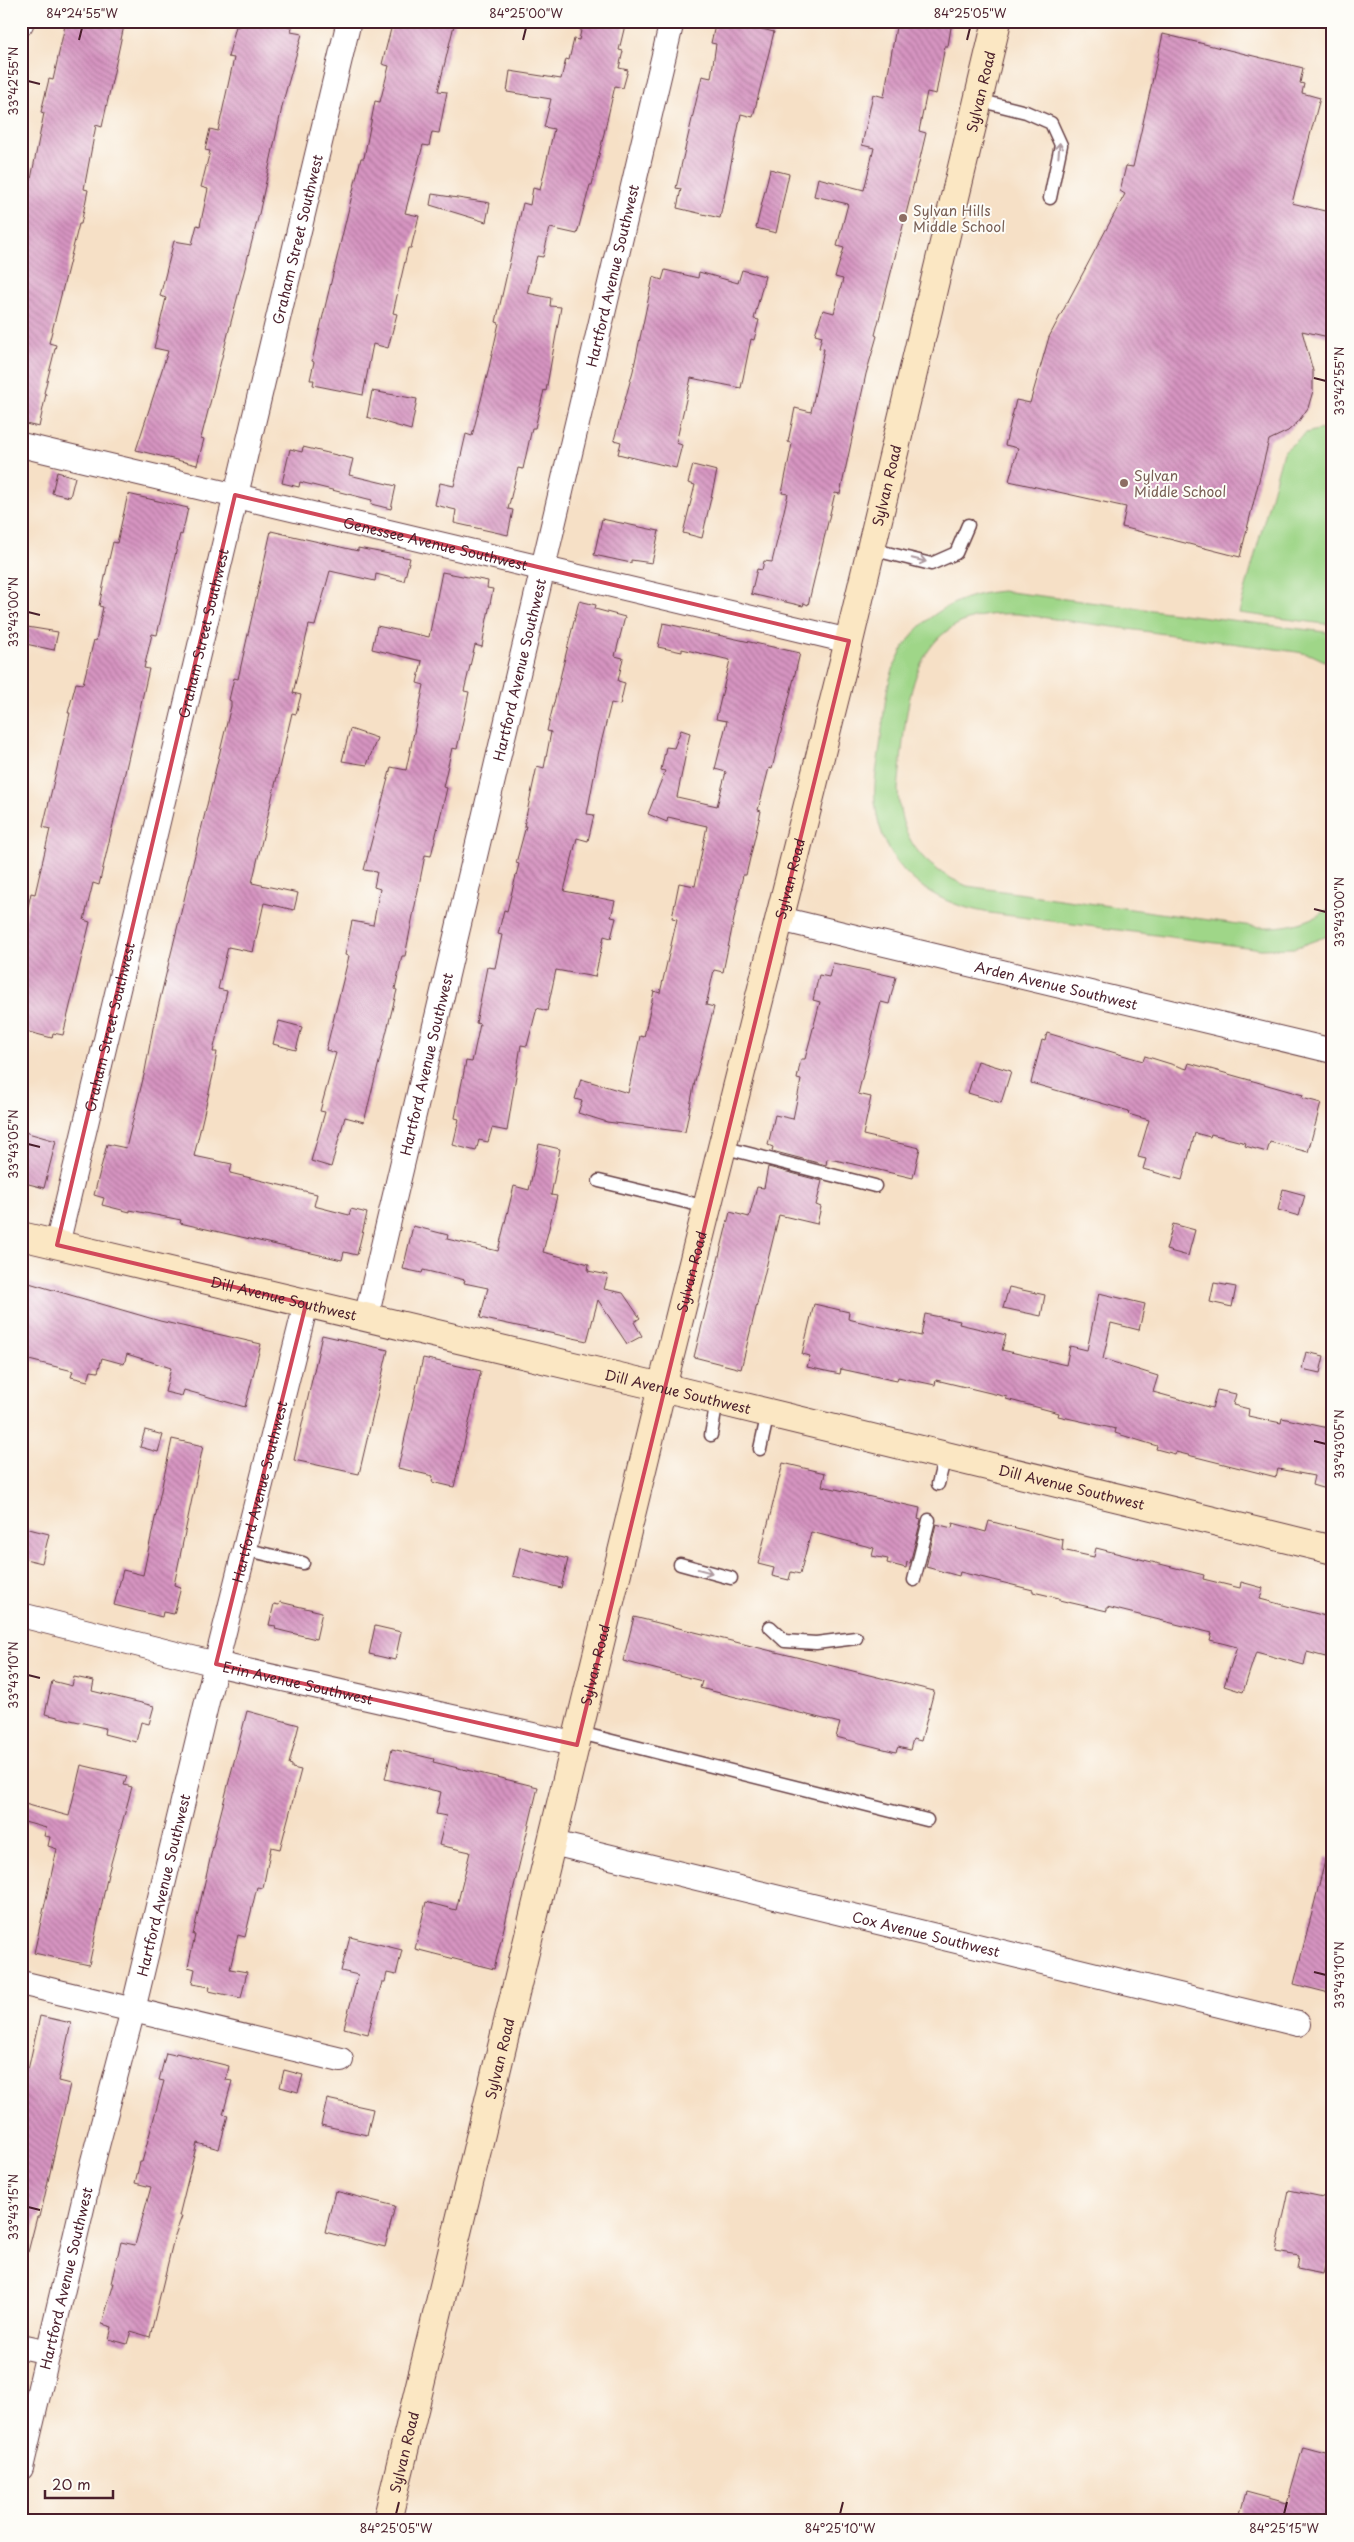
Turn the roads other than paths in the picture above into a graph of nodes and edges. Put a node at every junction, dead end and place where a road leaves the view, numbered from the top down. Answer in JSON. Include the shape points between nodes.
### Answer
{"nodes":[{"id":1,"x":349,"y":21,"type":"edge"},
{"id":2,"x":672,"y":21,"type":"edge"},
{"id":3,"x":997,"y":21,"type":"edge"},
{"id":4,"x":978,"y":100,"type":"junction"},
{"id":5,"x":1050,"y":198,"type":"dead end"},
{"id":6,"x":21,"y":445,"type":"edge"},
{"id":7,"x":235,"y":496,"type":"junction"},
{"id":8,"x":968,"y":526,"type":"dead end"},
{"id":9,"x":871,"y":549,"type":"junction"},
{"id":10,"x":544,"y":569,"type":"junction"},
{"id":11,"x":849,"y":642,"type":"junction"},
{"id":12,"x":780,"y":919,"type":"junction"},
{"id":13,"x":1333,"y":1051,"type":"edge"},
{"id":14,"x":722,"y":1147,"type":"junction"},
{"id":15,"x":599,"y":1181,"type":"dead end"},
{"id":16,"x":875,"y":1186,"type":"dead end"},
{"id":17,"x":707,"y":1207,"type":"junction"},
{"id":18,"x":21,"y":1236,"type":"edge"},
{"id":19,"x":57,"y":1245,"type":"junction"},
{"id":20,"x":306,"y":1304,"type":"junction"},
{"id":21,"x":366,"y":1318,"type":"junction"},
{"id":22,"x":662,"y":1387,"type":"junction"},
{"id":23,"x":717,"y":1401,"type":"junction"},
{"id":24,"x":768,"y":1413,"type":"junction"},
{"id":25,"x":711,"y":1434,"type":"dead end"},
{"id":26,"x":760,"y":1449,"type":"dead end"},
{"id":27,"x":945,"y":1456,"type":"junction"},
{"id":28,"x":938,"y":1484,"type":"dead end"},
{"id":29,"x":929,"y":1520,"type":"dead end"},
{"id":30,"x":244,"y":1549,"type":"junction"},
{"id":31,"x":1333,"y":1550,"type":"edge"},
{"id":32,"x":303,"y":1563,"type":"dead end"},
{"id":33,"x":680,"y":1564,"type":"dead end"},
{"id":34,"x":730,"y":1578,"type":"dead end"},
{"id":35,"x":914,"y":1580,"type":"dead end"},
{"id":36,"x":21,"y":1615,"type":"edge"},
{"id":37,"x":770,"y":1627,"type":"dead end"},
{"id":38,"x":856,"y":1638,"type":"dead end"},
{"id":39,"x":216,"y":1664,"type":"junction"},
{"id":40,"x":578,"y":1739,"type":"junction"},
{"id":41,"x":927,"y":1820,"type":"dead end"},
{"id":42,"x":553,"y":1843,"type":"junction"},
{"id":43,"x":21,"y":1983,"type":"edge"},
{"id":44,"x":133,"y":2010,"type":"junction"},
{"id":45,"x":1298,"y":2024,"type":"dead end"},
{"id":46,"x":341,"y":2060,"type":"dead end"},
{"id":47,"x":21,"y":2346,"type":"edge"},
{"id":48,"x":49,"y":2352,"type":"junction"},
{"id":49,"x":21,"y":2468,"type":"edge"},
{"id":50,"x":387,"y":2521,"type":"edge"}],
"edges":[{"from":1,"to":7,"type":"street","name":"Graham Street Southwest"},
{"from":2,"to":10,"type":"street","name":"Hartford Avenue Southwest"},
{"from":3,"to":4,"type":"main road","name":"Sylvan Road"},
{"from":5,"to":4,"type":"lane","one_way":true,"via":[[1061,145],[1051,123],[1026,112]]},
{"from":4,"to":9,"type":"main road","name":"Sylvan Road"},
{"from":6,"to":7,"type":"street","name":"Genessee Avenue Southwest"},
{"from":7,"to":10,"type":"street","name":"Genessee Avenue Southwest"},
{"from":7,"to":19,"type":"street","name":"Graham Street Southwest"},
{"from":9,"to":8,"type":"lane","one_way":true,"via":[[931,564],[956,553]]},
{"from":9,"to":11,"type":"main road","name":"Sylvan Road"},
{"from":10,"to":11,"type":"street","name":"Genessee Avenue Southwest"},
{"from":10,"to":21,"type":"street","name":"Hartford Avenue Southwest"},
{"from":11,"to":12,"type":"main road","name":"Sylvan Road"},
{"from":12,"to":13,"type":"street","name":"Arden Avenue Southwest"},
{"from":12,"to":14,"type":"main road","name":"Sylvan Road"},
{"from":14,"to":16,"type":"lane"},
{"from":14,"to":17,"type":"main road","name":"Sylvan Road"},
{"from":15,"to":17,"type":"lane"},
{"from":17,"to":22,"type":"main road","name":"Sylvan Road"},
{"from":18,"to":19,"type":"main road","name":"Dill Avenue Southwest"},
{"from":19,"to":20,"type":"main road","name":"Dill Avenue Southwest"},
{"from":20,"to":21,"type":"main road","name":"Dill Avenue Southwest"},
{"from":20,"to":30,"type":"street","name":"Hartford Avenue Southwest"},
{"from":21,"to":22,"type":"main road","name":"Dill Avenue Southwest"},
{"from":22,"to":23,"type":"main road","name":"Dill Avenue Southwest"},
{"from":22,"to":40,"type":"main road","name":"Sylvan Road"},
{"from":23,"to":24,"type":"main road","name":"Dill Avenue Southwest"},
{"from":23,"to":25,"type":"lane"},
{"from":24,"to":26,"type":"lane"},
{"from":24,"to":27,"type":"main road","name":"Dill Avenue Southwest"},
{"from":27,"to":28,"type":"lane"},
{"from":27,"to":31,"type":"main road","name":"Dill Avenue Southwest"},
{"from":29,"to":35,"type":"lane"},
{"from":30,"to":32,"type":"lane"},
{"from":30,"to":39,"type":"street","name":"Hartford Avenue Southwest"},
{"from":33,"to":34,"type":"lane","one_way":true},
{"from":36,"to":39,"type":"street","name":"Erin Avenue Southwest"},
{"from":37,"to":38,"type":"lane","via":[[785,1641],[816,1643]]},
{"from":39,"to":40,"type":"street","name":"Erin Avenue Southwest"},
{"from":39,"to":44,"type":"street","name":"Hartford Avenue Southwest"},
{"from":40,"to":41,"type":"lane"},
{"from":40,"to":42,"type":"main road","name":"Sylvan Road"},
{"from":42,"to":45,"type":"street","name":"Cox Avenue Southwest"},
{"from":42,"to":50,"type":"main road","name":"Sylvan Road"},
{"from":43,"to":44,"type":"street"},
{"from":44,"to":46,"type":"street"},
{"from":44,"to":48,"type":"street","name":"Hartford Avenue Southwest","via":[[93,2161]]},
{"from":47,"to":48,"type":"street"},
{"from":48,"to":49,"type":"street","name":"Hartford Avenue Southwest"}]}
